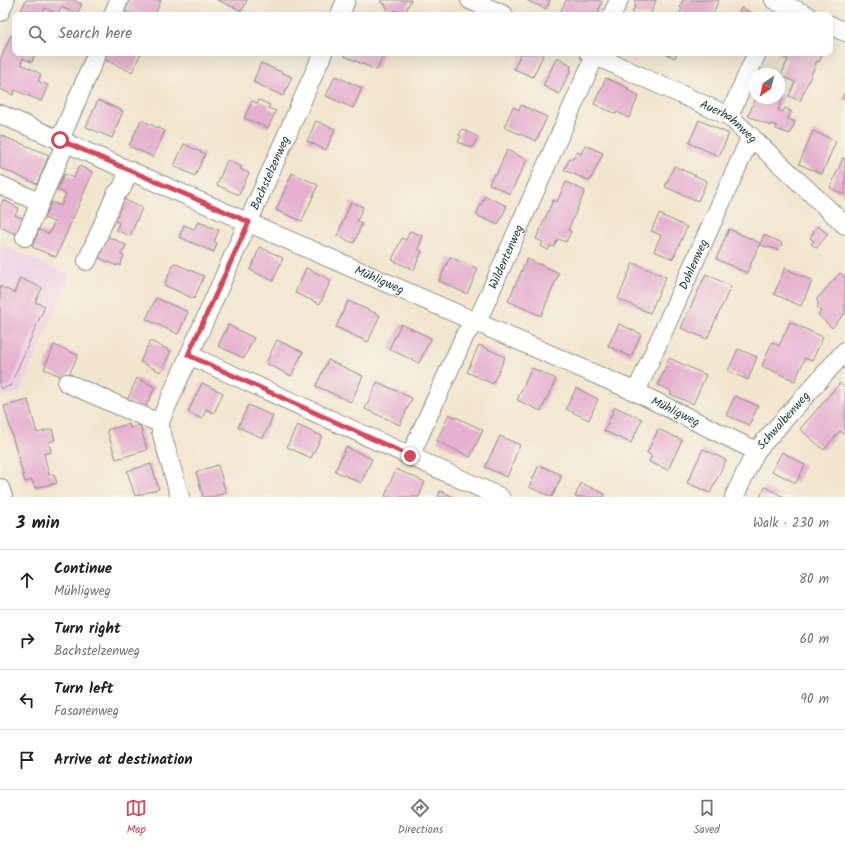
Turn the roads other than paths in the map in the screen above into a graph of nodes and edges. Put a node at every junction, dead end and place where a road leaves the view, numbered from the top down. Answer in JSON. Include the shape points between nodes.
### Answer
{"nodes":[{"id":1,"x":5,"y":0,"type":"edge"},
{"id":2,"x":119,"y":0,"type":"edge"},
{"id":3,"x":346,"y":0,"type":"edge"},
{"id":4,"x":470,"y":0,"type":"edge"},
{"id":5,"x":619,"y":0,"type":"edge"},
{"id":6,"x":777,"y":4,"type":"edge"},
{"id":7,"x":0,"y":12,"type":"edge"},
{"id":8,"x":114,"y":12,"type":"edge"},
{"id":9,"x":341,"y":12,"type":"edge"},
{"id":10,"x":497,"y":12,"type":"edge"},
{"id":11,"x":613,"y":12,"type":"edge"},
{"id":12,"x":799,"y":12,"type":"edge"},
{"id":13,"x":833,"y":26,"type":"edge"},
{"id":14,"x":845,"y":32,"type":"edge"},
{"id":15,"x":96,"y":56,"type":"edge"},
{"id":16,"x":322,"y":56,"type":"edge"},
{"id":17,"x":592,"y":56,"type":"edge"},
{"id":18,"x":597,"y":56,"type":"edge"},
{"id":19,"x":756,"y":56,"type":"edge"},
{"id":20,"x":0,"y":114,"type":"edge"},
{"id":21,"x":729,"y":116,"type":"junction"},
{"id":22,"x":752,"y":136,"type":"junction"},
{"id":23,"x":63,"y":141,"type":"junction"},
{"id":24,"x":130,"y":170,"type":"junction"},
{"id":25,"x":0,"y":185,"type":"edge"},
{"id":26,"x":39,"y":202,"type":"junction"},
{"id":27,"x":249,"y":222,"type":"junction"},
{"id":28,"x":845,"y":225,"type":"edge"},
{"id":29,"x":25,"y":237,"type":"dead end"},
{"id":30,"x":87,"y":261,"type":"dead end"},
{"id":31,"x":477,"y":322,"type":"junction"},
{"id":32,"x":845,"y":351,"type":"edge"},
{"id":33,"x":188,"y":355,"type":"junction"},
{"id":34,"x":67,"y":383,"type":"dead end"},
{"id":35,"x":636,"y":392,"type":"junction"},
{"id":36,"x":160,"y":423,"type":"junction"},
{"id":37,"x":756,"y":451,"type":"junction"},
{"id":38,"x":410,"y":456,"type":"junction"},
{"id":39,"x":0,"y":488,"type":"edge"},
{"id":40,"x":2,"y":497,"type":"edge"},
{"id":41,"x":180,"y":497,"type":"edge"},
{"id":42,"x":500,"y":497,"type":"edge"},
{"id":43,"x":734,"y":497,"type":"edge"}],
"edges":[{"from":1,"to":7,"type":"street"},
{"from":2,"to":8,"type":"street"},
{"from":3,"to":9,"type":"street"},
{"from":4,"to":10,"type":"street"},
{"from":5,"to":11,"type":"street"},
{"from":6,"to":12,"type":"street"},
{"from":13,"to":14,"type":"street"},
{"from":15,"to":23,"type":"street"},
{"from":16,"to":27,"type":"street","name":"Bachstelzenweg"},
{"from":17,"to":31,"type":"street","name":"Wildentenweg"},
{"from":18,"to":21,"type":"street","name":"Auerhahnweg"},
{"from":19,"to":21,"type":"street"},
{"from":20,"to":23,"type":"street","name":"Mühligweg"},
{"from":21,"to":22,"type":"street","name":"Auerhahnweg"},
{"from":22,"to":28,"type":"street","name":"Auerhahnweg"},
{"from":22,"to":35,"type":"street","name":"Dohlenweg"},
{"from":23,"to":24,"type":"street","name":"Mühligweg"},
{"from":23,"to":26,"type":"street"},
{"from":24,"to":27,"type":"street","name":"Mühligweg"},
{"from":24,"to":30,"type":"street","via":[[122,188],[116,194]]},
{"from":25,"to":26,"type":"street"},
{"from":26,"to":29,"type":"street"},
{"from":27,"to":31,"type":"street","name":"Mühligweg"},
{"from":27,"to":33,"type":"street","name":"Bachstelzenweg"},
{"from":31,"to":35,"type":"street","name":"Mühligweg"},
{"from":31,"to":38,"type":"street","name":"Wildentenweg","via":[[466,333]]},
{"from":32,"to":37,"type":"street","name":"Schwalbenweg"},
{"from":33,"to":36,"type":"street","name":"Bachstelzenweg"},
{"from":33,"to":38,"type":"street"},
{"from":34,"to":36,"type":"street"},
{"from":35,"to":37,"type":"street","name":"Mühligweg"},
{"from":36,"to":41,"type":"street"},
{"from":37,"to":43,"type":"street","name":"Schwalbenweg"},
{"from":38,"to":42,"type":"street"},
{"from":39,"to":40,"type":"street"}]}
